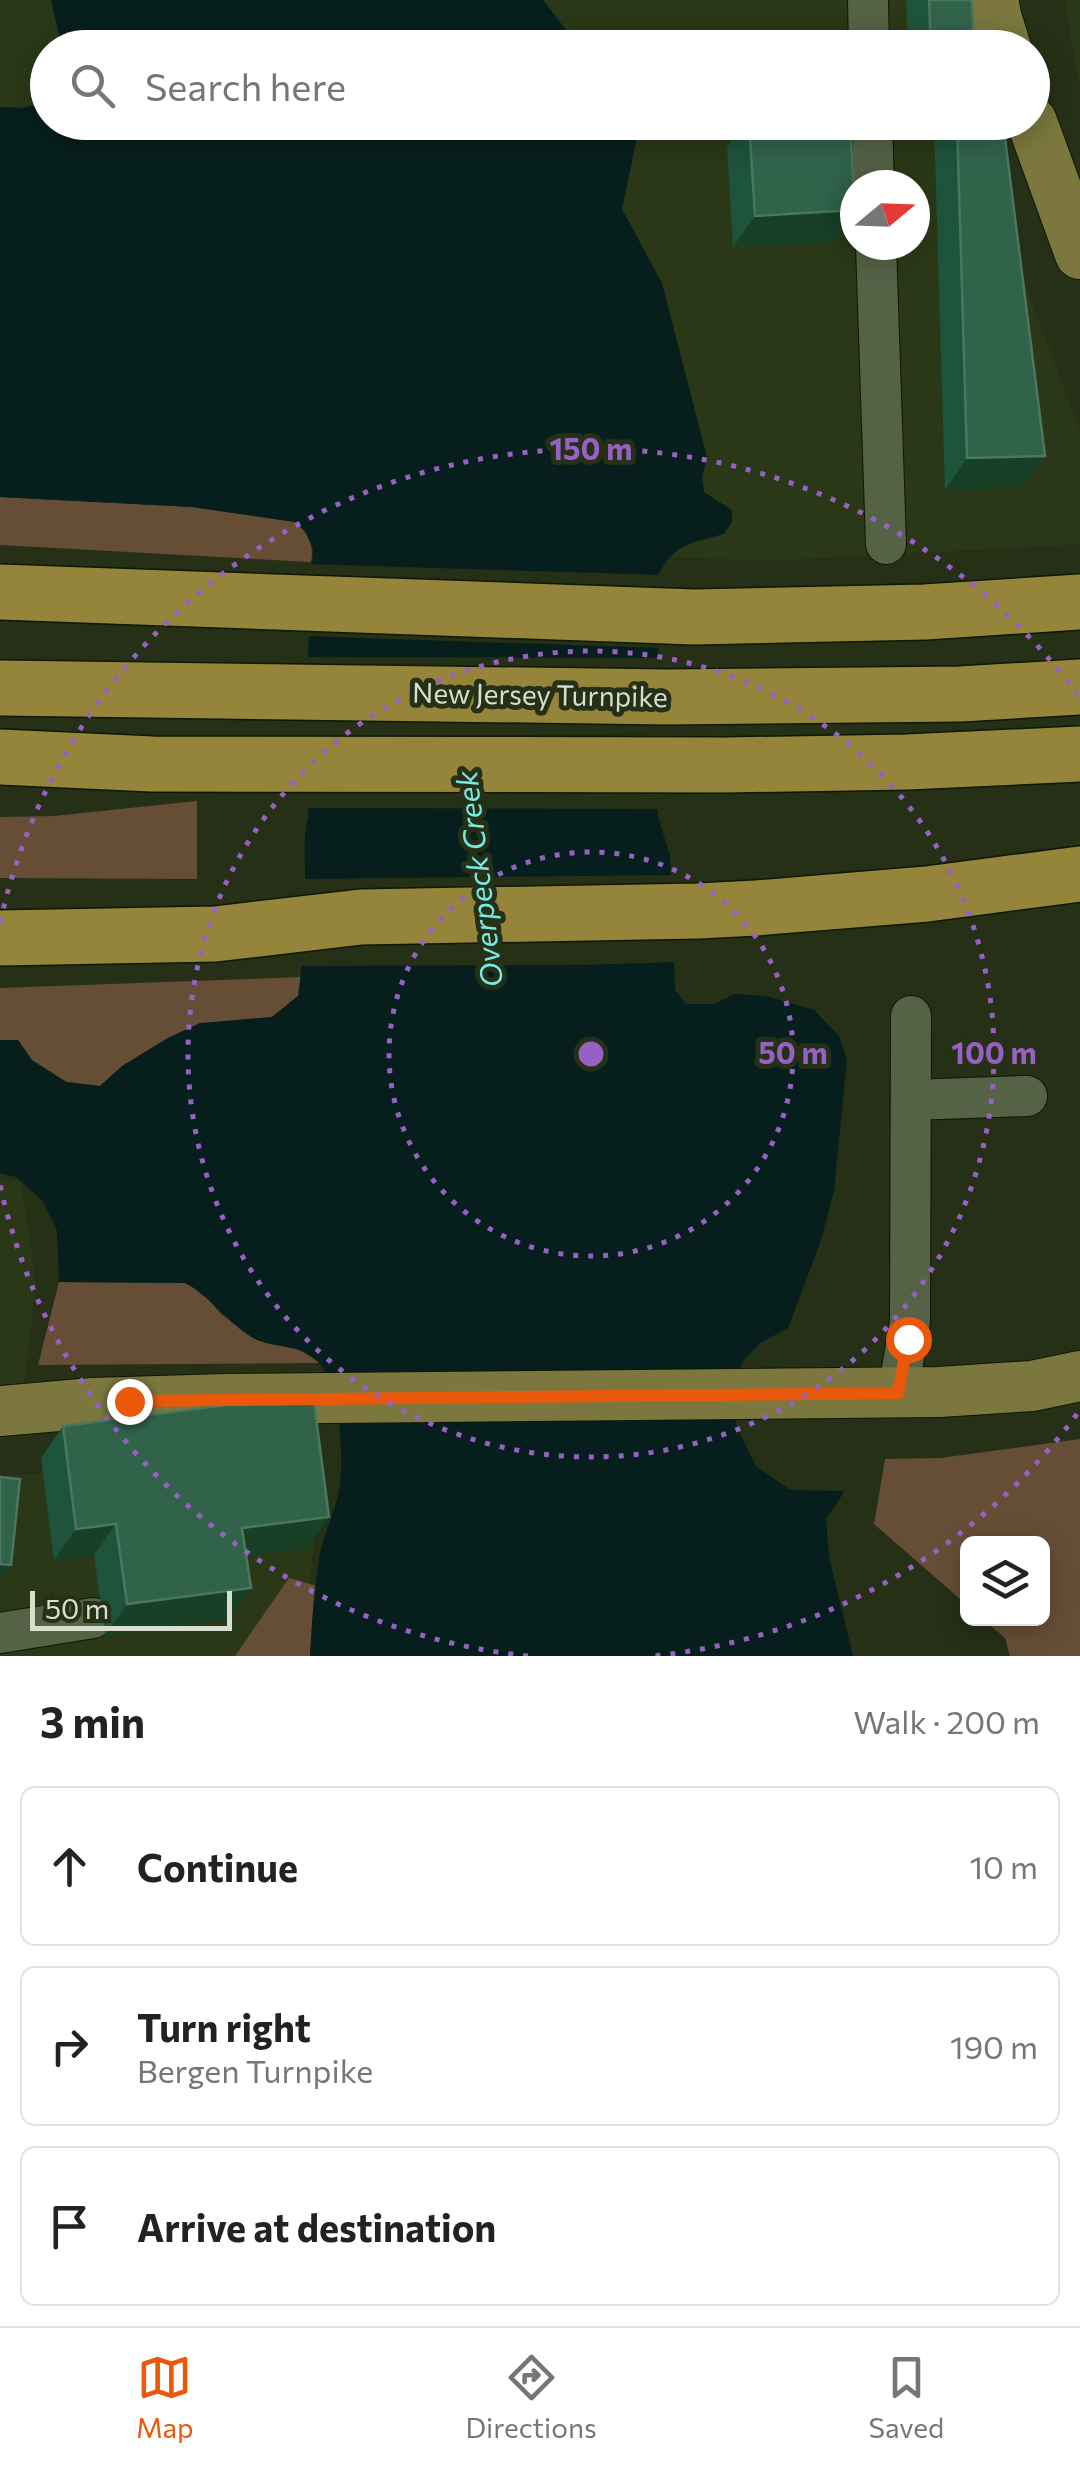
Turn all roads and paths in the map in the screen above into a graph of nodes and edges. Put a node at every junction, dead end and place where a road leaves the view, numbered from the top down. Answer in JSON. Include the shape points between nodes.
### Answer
{"nodes":[{"id":1,"x":868,"y":0,"type":"edge"},
{"id":2,"x":994,"y":0,"type":"edge"},
{"id":3,"x":869,"y":30,"type":"edge"},
{"id":4,"x":1000,"y":30,"type":"edge"},
{"id":5,"x":873,"y":140,"type":"edge"},
{"id":6,"x":1039,"y":140,"type":"edge"},
{"id":7,"x":874,"y":170,"type":"edge"},
{"id":8,"x":1080,"y":254,"type":"edge"},
{"id":9,"x":877,"y":260,"type":"edge"},
{"id":10,"x":886,"y":544,"type":"dead end"},
{"id":11,"x":0,"y":592,"type":"edge"},
{"id":12,"x":1080,"y":602,"type":"edge"},
{"id":13,"x":1080,"y":687,"type":"edge"},
{"id":14,"x":0,"y":688,"type":"edge"},
{"id":15,"x":1080,"y":754,"type":"edge"},
{"id":16,"x":0,"y":758,"type":"edge"},
{"id":17,"x":152,"y":764,"type":"junction"},
{"id":18,"x":0,"y":776,"type":"edge"},
{"id":19,"x":1080,"y":874,"type":"edge"},
{"id":20,"x":0,"y":906,"type":"edge"},
{"id":21,"x":287,"y":918,"type":"junction"},
{"id":22,"x":0,"y":938,"type":"edge"},
{"id":23,"x":910,"y":1016,"type":"dead end"},
{"id":24,"x":1027,"y":1096,"type":"dead end"},
{"id":25,"x":912,"y":1100,"type":"junction"},
{"id":26,"x":1080,"y":1376,"type":"edge"},
{"id":27,"x":898,"y":1393,"type":"junction"},
{"id":28,"x":0,"y":1411,"type":"edge"},
{"id":29,"x":93,"y":1618,"type":"dead end"},
{"id":30,"x":0,"y":1634,"type":"edge"}],
"edges":[{"from":1,"to":3,"type":"lane"},
{"from":2,"to":4,"type":"main road"},
{"from":5,"to":7,"type":"lane"},
{"from":6,"to":8,"type":"main road"},
{"from":9,"to":10,"type":"lane"},
{"from":11,"to":12,"type":"highway","via":[[694,617]]},
{"from":13,"to":14,"type":"highway","name":"New Jersey Turnpike","via":[[667,697]]},
{"from":15,"to":17,"type":"highway","via":[[667,765]]},
{"from":16,"to":17,"type":"highway"},
{"from":17,"to":18,"type":"highway"},
{"from":19,"to":21,"type":"highway","via":[[698,912]]},
{"from":20,"to":21,"type":"highway","via":[[215,904]]},
{"from":21,"to":22,"type":"highway","via":[[216,934]]},
{"from":23,"to":25,"type":"lane"},
{"from":24,"to":25,"type":"lane"},
{"from":25,"to":27,"type":"lane","via":[[910,1321]]},
{"from":26,"to":27,"type":"main road","via":[[1006,1389]]},
{"from":27,"to":28,"type":"main road","via":[[147,1400]]},
{"from":29,"to":30,"type":"lane"}]}
